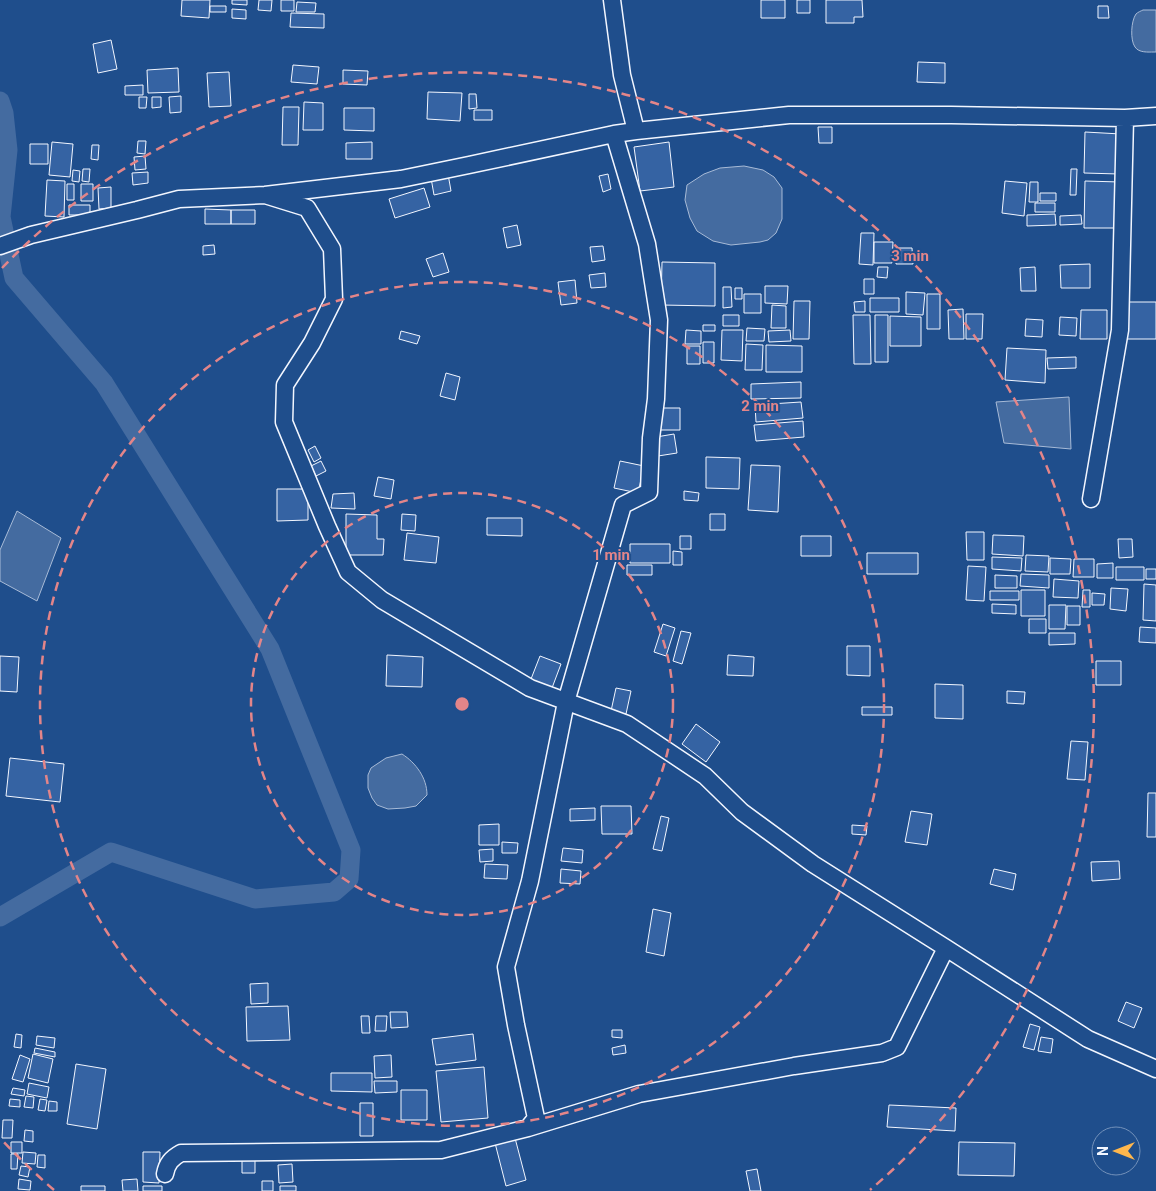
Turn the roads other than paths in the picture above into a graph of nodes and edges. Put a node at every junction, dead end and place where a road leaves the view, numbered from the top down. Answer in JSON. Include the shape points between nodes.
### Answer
{"nodes":[{"id":1,"x":612,"y":0,"type":"edge"},
{"id":2,"x":1156,"y":116,"type":"edge"},
{"id":3,"x":1125,"y":118,"type":"junction"},
{"id":4,"x":636,"y":131,"type":"junction"},
{"id":5,"x":614,"y":134,"type":"junction"},
{"id":6,"x":265,"y":195,"type":"junction"},
{"id":7,"x":0,"y":246,"type":"edge"},
{"id":8,"x":1091,"y":500,"type":"dead end"},
{"id":9,"x":566,"y":702,"type":"junction"},
{"id":10,"x":946,"y":948,"type":"junction"},
{"id":11,"x":1156,"y":1069,"type":"edge"},
{"id":12,"x":528,"y":1128,"type":"junction"},
{"id":13,"x":165,"y":1174,"type":"dead end"}],
"edges":[{"from":1,"to":4,"type":"street","via":[[622,75]]},
{"from":2,"to":3,"type":"street"},
{"from":3,"to":4,"type":"street","via":[[789,115]]},
{"from":3,"to":8,"type":"street","via":[[1120,330]]},
{"from":4,"to":5,"type":"street"},
{"from":5,"to":6,"type":"street","via":[[400,179]]},
{"from":5,"to":9,"type":"street","via":[[647,244],[659,320],[649,492],[623,505]]},
{"from":6,"to":7,"type":"street","via":[[178,199],[31,235]]},
{"from":6,"to":9,"type":"street","via":[[307,208],[332,249],[334,298],[312,343],[285,385],[284,422],[348,572],[382,600],[530,688]]},
{"from":9,"to":10,"type":"street","via":[[627,724],[705,776],[742,812],[813,864]]},
{"from":9,"to":12,"type":"street","via":[[530,881],[506,967],[536,1118]]},
{"from":10,"to":11,"type":"street","via":[[1088,1039]]},
{"from":10,"to":12,"type":"street","via":[[896,1046],[882,1053],[639,1094]]},
{"from":12,"to":13,"type":"street","via":[[441,1150],[182,1153],[173,1157]]}]}
